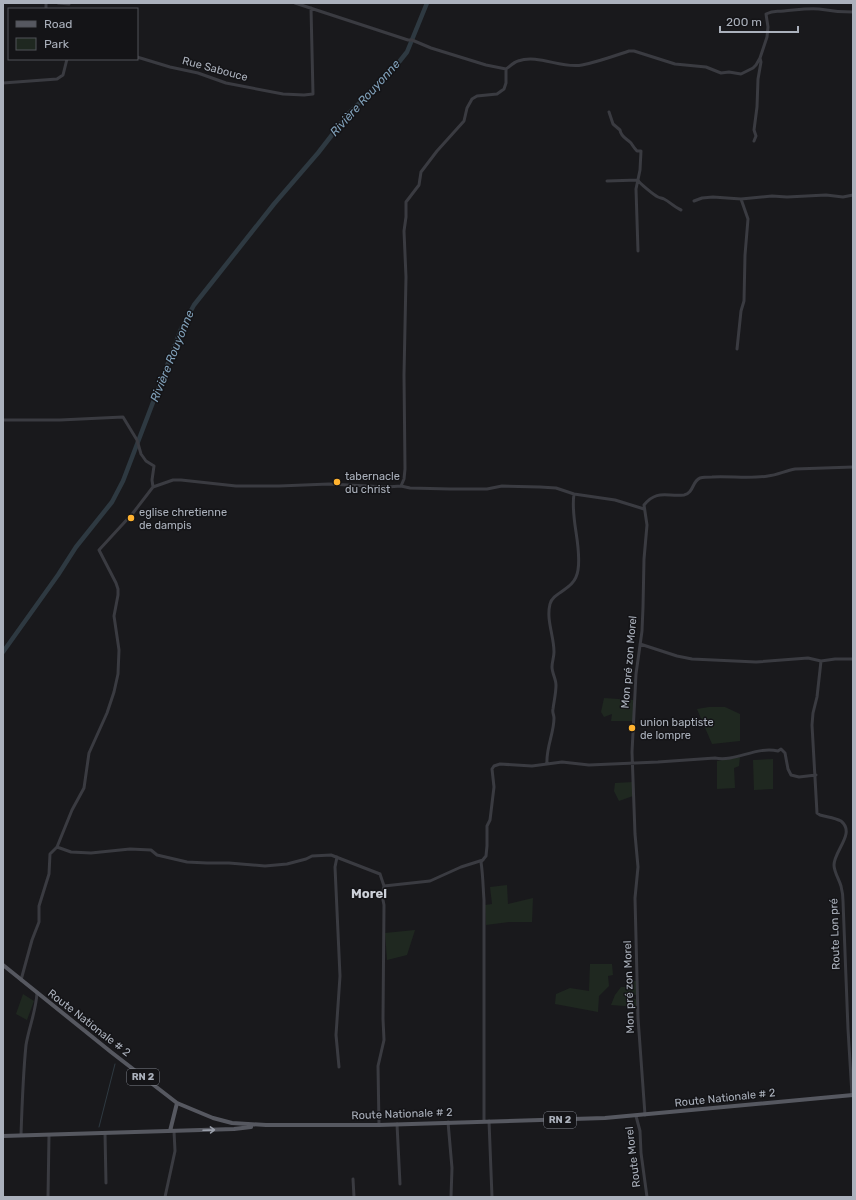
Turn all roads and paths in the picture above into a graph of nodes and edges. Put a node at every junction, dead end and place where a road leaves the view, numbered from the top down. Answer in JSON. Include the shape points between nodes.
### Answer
{"nodes":[{"id":1,"x":58,"y":3,"type":"edge"},
{"id":2,"x":69,"y":3,"type":"edge"},
{"id":3,"x":295,"y":3,"type":"edge"},
{"id":4,"x":305,"y":4,"type":"edge"},
{"id":5,"x":311,"y":8,"type":"junction"},
{"id":6,"x":853,"y":12,"type":"edge"},
{"id":7,"x":138,"y":57,"type":"edge"},
{"id":8,"x":760,"y":58,"type":"junction"},
{"id":9,"x":67,"y":60,"type":"edge"},
{"id":10,"x":506,"y":69,"type":"junction"},
{"id":11,"x":3,"y":83,"type":"edge"},
{"id":12,"x":609,"y":112,"type":"dead end"},
{"id":13,"x":754,"y":141,"type":"dead end"},
{"id":14,"x":638,"y":180,"type":"junction"},
{"id":15,"x":607,"y":181,"type":"dead end"},
{"id":16,"x":853,"y":196,"type":"edge"},
{"id":17,"x":741,"y":198,"type":"junction"},
{"id":18,"x":694,"y":201,"type":"dead end"},
{"id":19,"x":681,"y":210,"type":"dead end"},
{"id":20,"x":638,"y":252,"type":"dead end"},
{"id":21,"x":737,"y":349,"type":"dead end"},
{"id":22,"x":3,"y":420,"type":"edge"},
{"id":23,"x":853,"y":468,"type":"edge"},
{"id":24,"x":401,"y":486,"type":"junction"},
{"id":25,"x":154,"y":487,"type":"junction"},
{"id":26,"x":574,"y":494,"type":"junction"},
{"id":27,"x":644,"y":509,"type":"junction"},
{"id":28,"x":640,"y":644,"type":"junction"},
{"id":29,"x":853,"y":659,"type":"edge"},
{"id":30,"x":821,"y":661,"type":"junction"},
{"id":31,"x":547,"y":763,"type":"junction"},
{"id":32,"x":632,"y":763,"type":"junction"},
{"id":33,"x":816,"y":775,"type":"junction"},
{"id":34,"x":57,"y":847,"type":"junction"},
{"id":35,"x":337,"y":858,"type":"junction"},
{"id":36,"x":483,"y":860,"type":"junction"},
{"id":37,"x":384,"y":886,"type":"junction"},
{"id":38,"x":3,"y":965,"type":"edge"},
{"id":39,"x":21,"y":980,"type":"junction"},
{"id":40,"x":37,"y":993,"type":"junction"},
{"id":41,"x":339,"y":1067,"type":"dead end"},
{"id":42,"x":852,"y":1095,"type":"edge"},
{"id":43,"x":177,"y":1103,"type":"junction"},
{"id":44,"x":645,"y":1115,"type":"junction"},
{"id":45,"x":636,"y":1116,"type":"junction"},
{"id":46,"x":487,"y":1121,"type":"junction"},
{"id":47,"x":448,"y":1122,"type":"junction"},
{"id":48,"x":398,"y":1124,"type":"junction"},
{"id":49,"x":379,"y":1125,"type":"junction"},
{"id":50,"x":266,"y":1126,"type":"junction"},
{"id":51,"x":172,"y":1131,"type":"junction"},
{"id":52,"x":105,"y":1133,"type":"junction"},
{"id":53,"x":21,"y":1135,"type":"junction"},
{"id":54,"x":49,"y":1135,"type":"junction"},
{"id":55,"x":3,"y":1136,"type":"edge"},
{"id":56,"x":353,"y":1179,"type":"dead end"},
{"id":57,"x":106,"y":1184,"type":"dead end"},
{"id":58,"x":400,"y":1184,"type":"dead end"},
{"id":59,"x":48,"y":1197,"type":"edge"},
{"id":60,"x":165,"y":1197,"type":"edge"},
{"id":61,"x":354,"y":1197,"type":"edge"},
{"id":62,"x":451,"y":1197,"type":"edge"},
{"id":63,"x":492,"y":1197,"type":"edge"},
{"id":64,"x":647,"y":1197,"type":"edge"}],
"edges":[{"from":1,"to":2,"type":"street"},
{"from":3,"to":4,"type":"street"},
{"from":4,"to":5,"type":"street"},
{"from":5,"to":7,"type":"street","name":"Rue Sabouce","via":[[313,94],[283,94],[226,84],[198,73]]},
{"from":5,"to":10,"type":"street","via":[[431,48]]},
{"from":6,"to":8,"type":"street","via":[[818,9],[772,11],[766,14],[767,37]]},
{"from":8,"to":10,"type":"street","via":[[753,68],[741,74],[721,73],[706,67],[675,64],[634,51],[582,65],[522,60],[516,61]]},
{"from":8,"to":13,"type":"street"},
{"from":9,"to":11,"type":"street","via":[[63,75],[57,79]]},
{"from":10,"to":24,"type":"street","via":[[504,89],[497,94],[472,99],[464,121],[421,172],[419,185],[406,202],[405,469]]},
{"from":12,"to":14,"type":"street","via":[[613,124],[624,138],[637,151],[641,151]]},
{"from":14,"to":15,"type":"street"},
{"from":14,"to":19,"type":"street","via":[[658,197]]},
{"from":14,"to":20,"type":"street"},
{"from":16,"to":17,"type":"street"},
{"from":17,"to":18,"type":"street","via":[[702,198]]},
{"from":17,"to":21,"type":"street","via":[[748,219],[744,301]]},
{"from":22,"to":25,"type":"street","via":[[122,417],[137,440],[146,461],[154,466]]},
{"from":23,"to":27,"type":"street","via":[[795,469],[769,476],[701,478],[696,481],[689,493],[654,496],[644,505]]},
{"from":24,"to":25,"type":"street","via":[[236,486],[173,480]]},
{"from":24,"to":26,"type":"street","via":[[426,489],[540,487],[556,488]]},
{"from":25,"to":34,"type":"street","via":[[99,550],[118,589],[114,616],[119,650],[118,674],[107,713],[89,753],[84,788]]},
{"from":26,"to":27,"type":"street","via":[[615,500]]},
{"from":26,"to":31,"type":"street","via":[[572,502],[579,570],[573,583],[550,601],[549,608],[554,652],[552,668],[556,683]]},
{"from":27,"to":28,"type":"street","name":"Mon pré zon Morel","via":[[646,534]]},
{"from":28,"to":30,"type":"street","via":[[692,659],[756,662],[808,658]]},
{"from":28,"to":32,"type":"street","name":"Mon pré zon Morel","via":[[633,709]]},
{"from":29,"to":30,"type":"street"},
{"from":30,"to":33,"type":"street","name":"Route Lon pré","via":[[812,725]]},
{"from":31,"to":32,"type":"street"},
{"from":31,"to":36,"type":"street","via":[[532,766],[498,764],[492,769],[494,787],[487,826],[486,856]]},
{"from":32,"to":33,"type":"street","via":[[721,759],[760,750],[781,749],[785,753],[791,775]]},
{"from":32,"to":44,"type":"street","name":"Mon pré zon Morel","via":[[638,867],[635,898],[638,1018]]},
{"from":33,"to":42,"type":"street","name":"Route Lon pré","via":[[817,813],[842,822],[847,830],[846,842],[836,854],[834,864],[842,888]]},
{"from":34,"to":35,"type":"street","via":[[71,852],[91,853],[151,850],[157,855],[207,864],[265,866],[287,864],[312,856],[331,855]]},
{"from":34,"to":39,"type":"street","via":[[50,854],[49,874],[39,906],[39,922]]},
{"from":35,"to":37,"type":"street","via":[[380,874]]},
{"from":35,"to":41,"type":"street","via":[[335,867],[340,976],[336,1035]]},
{"from":36,"to":37,"type":"street","via":[[430,881]]},
{"from":36,"to":46,"type":"street","via":[[481,862]]},
{"from":37,"to":49,"type":"street","via":[[384,1040],[378,1066]]},
{"from":38,"to":39,"type":"main road","name":"Route Nationale # 2","number":"RN 2"},
{"from":39,"to":40,"type":"main road","name":"Route Nationale # 2","number":"RN 2"},
{"from":40,"to":43,"type":"main road","name":"Route Nationale # 2","number":"RN 2"},
{"from":40,"to":53,"type":"street","via":[[26,1044]]},
{"from":42,"to":44,"type":"main road","name":"Route Nationale # 2","number":"RN 2"},
{"from":43,"to":50,"type":"main road","name":"Route Nationale # 2","number":"RN 2","via":[[222,1121]]},
{"from":43,"to":51,"type":"main road"},
{"from":44,"to":45,"type":"main road","name":"Route Nationale # 2","number":"RN 2"},
{"from":45,"to":46,"type":"main road","name":"Route Nationale # 2","number":"RN 2"},
{"from":45,"to":64,"type":"street","name":"Route Morel"},
{"from":46,"to":47,"type":"main road","name":"Route Nationale # 2","number":"RN 2"},
{"from":46,"to":63,"type":"street"},
{"from":47,"to":48,"type":"main road","name":"Route Nationale # 2","number":"RN 2"},
{"from":47,"to":62,"type":"street","via":[[452,1168]]},
{"from":48,"to":49,"type":"main road","name":"Route Nationale # 2","number":"RN 2"},
{"from":48,"to":58,"type":"street"},
{"from":49,"to":50,"type":"main road","name":"Route Nationale # 2","number":"RN 2"},
{"from":51,"to":50,"type":"main road","one_way":true},
{"from":51,"to":52,"type":"main road"},
{"from":51,"to":60,"type":"street","via":[[174,1151]]},
{"from":52,"to":54,"type":"main road"},
{"from":52,"to":57,"type":"street"},
{"from":53,"to":54,"type":"main road"},
{"from":53,"to":55,"type":"main road"},
{"from":54,"to":59,"type":"street"},
{"from":56,"to":61,"type":"street"}]}
